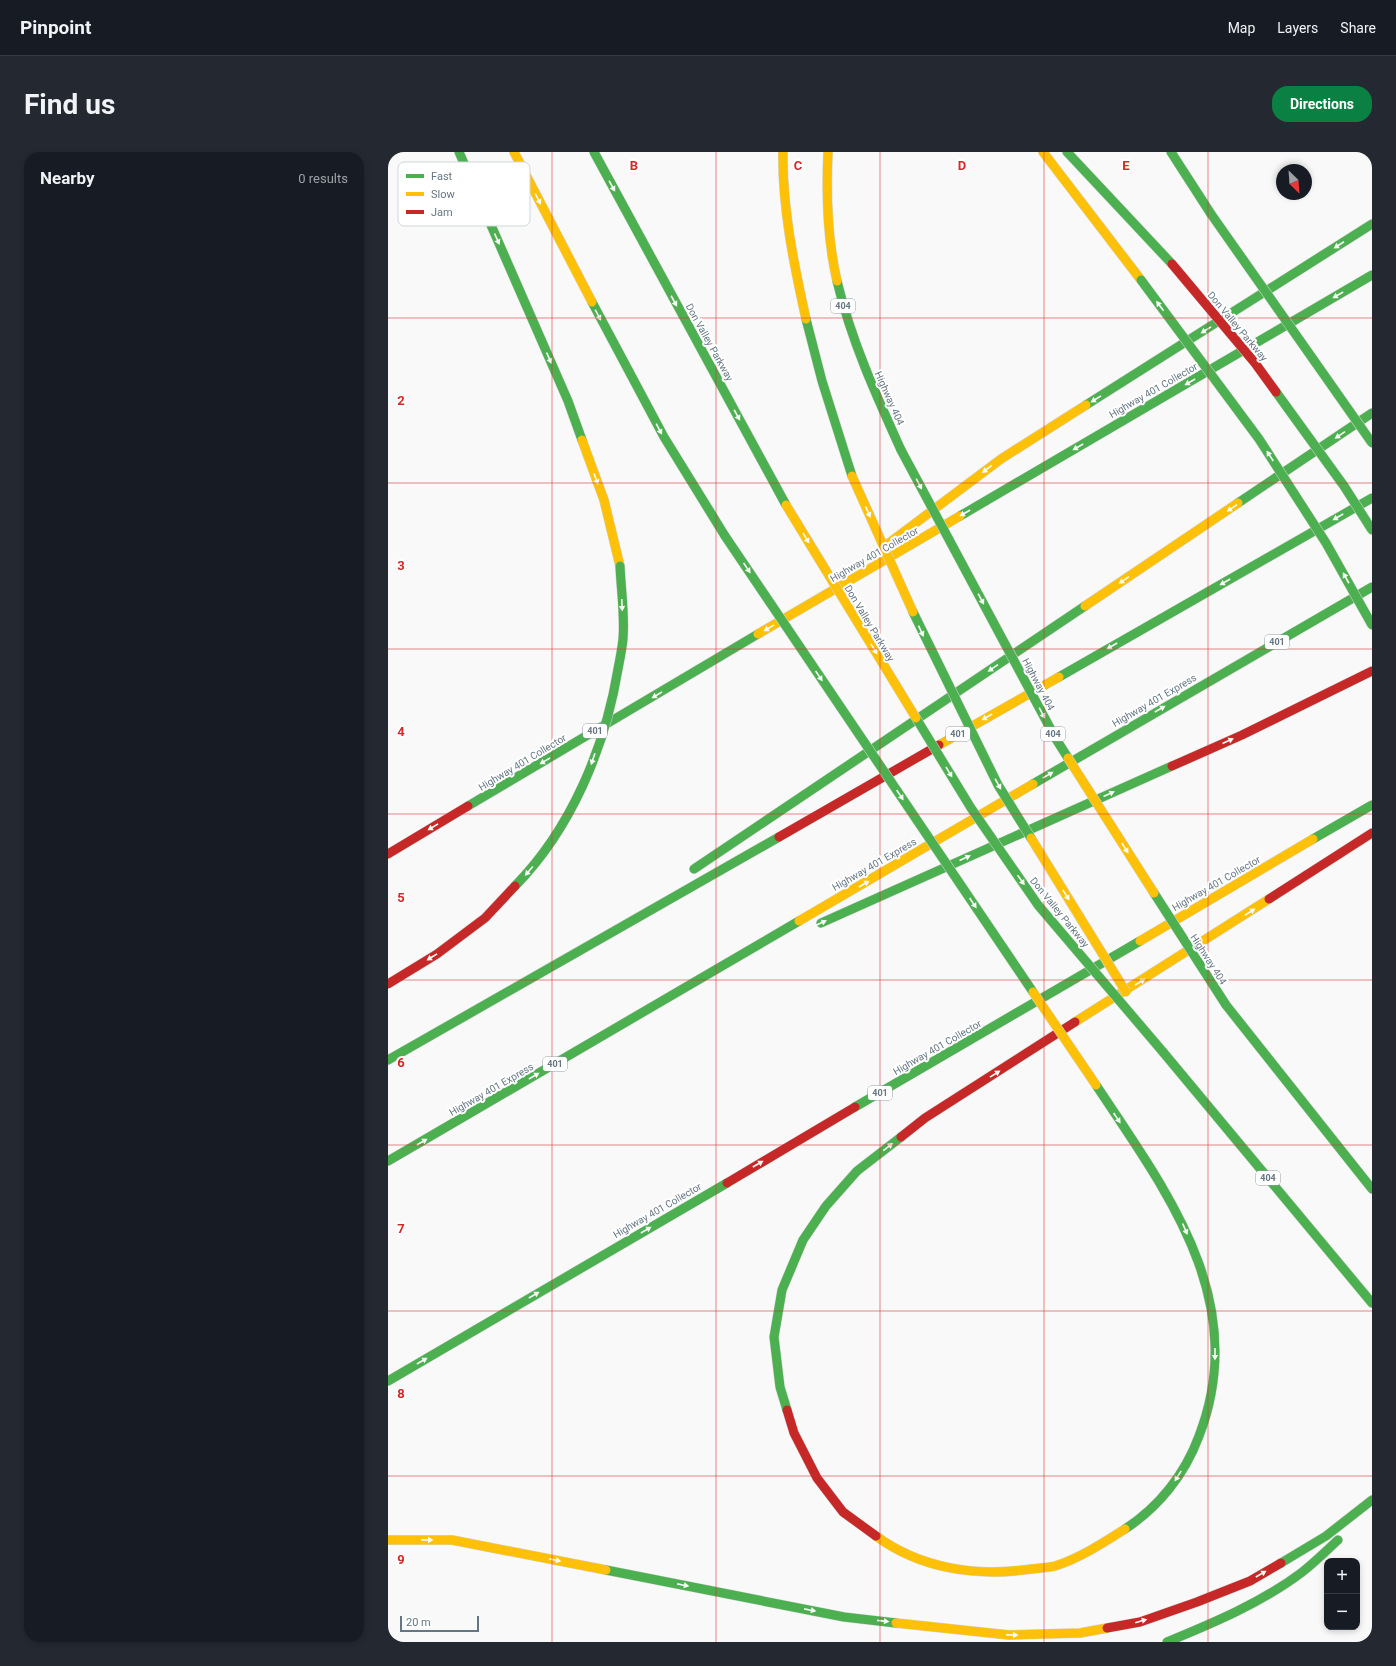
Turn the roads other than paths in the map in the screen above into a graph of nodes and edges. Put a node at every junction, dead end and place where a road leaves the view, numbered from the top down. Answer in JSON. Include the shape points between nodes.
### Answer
{"nodes":[{"id":1,"x":459,"y":152,"type":"edge"},
{"id":2,"x":514,"y":152,"type":"edge"},
{"id":3,"x":594,"y":152,"type":"edge"},
{"id":4,"x":784,"y":152,"type":"edge"},
{"id":5,"x":828,"y":152,"type":"edge"},
{"id":6,"x":1043,"y":152,"type":"edge"},
{"id":7,"x":1068,"y":152,"type":"edge"},
{"id":8,"x":1171,"y":152,"type":"edge"},
{"id":9,"x":463,"y":162,"type":"edge"},
{"id":10,"x":519,"y":162,"type":"edge"},
{"id":11,"x":530,"y":183,"type":"edge"},
{"id":12,"x":1372,"y":224,"type":"edge"},
{"id":13,"x":491,"y":226,"type":"edge"},
{"id":14,"x":1372,"y":275,"type":"edge"},
{"id":15,"x":1372,"y":413,"type":"edge"},
{"id":16,"x":1372,"y":443,"type":"edge"},
{"id":17,"x":1372,"y":498,"type":"edge"},
{"id":18,"x":1372,"y":530,"type":"edge"},
{"id":19,"x":1372,"y":587,"type":"edge"},
{"id":20,"x":802,"y":608,"type":"junction"},
{"id":21,"x":1372,"y":625,"type":"edge"},
{"id":22,"x":1372,"y":671,"type":"edge"},
{"id":23,"x":1372,"y":804,"type":"edge"},
{"id":24,"x":1372,"y":833,"type":"edge"},
{"id":25,"x":388,"y":854,"type":"edge"},
{"id":26,"x":684,"y":876,"type":"dead end"},
{"id":27,"x":638,"y":907,"type":"dead end"},
{"id":28,"x":815,"y":925,"type":"dead end"},
{"id":29,"x":794,"y":935,"type":"dead end"},
{"id":30,"x":721,"y":967,"type":"junction"},
{"id":31,"x":545,"y":969,"type":"junction"},
{"id":32,"x":388,"y":984,"type":"edge"},
{"id":33,"x":1060,"y":1032,"type":"edge"},
{"id":34,"x":1060,"y":1032,"type":"edge"},
{"id":35,"x":1060,"y":1032,"type":"edge"},
{"id":36,"x":1060,"y":1032,"type":"edge"},
{"id":37,"x":1163,"y":1052,"type":"junction"},
{"id":38,"x":388,"y":1060,"type":"edge"},
{"id":39,"x":388,"y":1161,"type":"edge"},
{"id":40,"x":1372,"y":1189,"type":"edge"},
{"id":41,"x":1372,"y":1303,"type":"edge"},
{"id":42,"x":388,"y":1381,"type":"edge"},
{"id":43,"x":1372,"y":1500,"type":"edge"},
{"id":44,"x":1372,"y":1506,"type":"edge"},
{"id":45,"x":388,"y":1540,"type":"edge"},
{"id":46,"x":1167,"y":1642,"type":"edge"}],
"edges":[{"from":1,"to":9,"type":"highway","one_way":true,"bridge":true},
{"from":2,"to":10,"type":"highway","one_way":true,"bridge":true},
{"from":3,"to":37,"type":"highway","name":"Don Valley Parkway","one_way":true,"bridge":true,"via":[[786,505],[975,815],[1038,905]]},
{"from":4,"to":37,"type":"highway","one_way":true,"bridge":true,"via":[[786,206],[800,292],[834,423],[852,476],[922,633],[998,785]]},
{"from":5,"to":40,"type":"highway","name":"Highway 404","number":"404","one_way":true,"bridge":true,"via":[[827,218],[838,289],[864,367],[901,450],[1056,739],[1226,1005]]},
{"from":21,"to":6,"type":"highway","one_way":true,"bridge":true,"via":[[1326,543],[1259,439]]},
{"from":7,"to":18,"type":"highway","name":"Don Valley Parkway","bridge":true,"via":[[1172,264],[1255,363],[1344,486]]},
{"from":8,"to":16,"type":"highway","bridge":true,"via":[[1211,214]]},
{"from":11,"to":33,"type":"highway","one_way":true,"bridge":true,"via":[[664,437],[725,536]]},
{"from":12,"to":20,"type":"highway","one_way":true,"via":[[1001,459]]},
{"from":13,"to":32,"type":"highway","one_way":true,"bridge":true,"via":[[568,401],[604,500],[620,566],[623,639],[613,700],[591,765],[567,817],[530,871],[485,918],[437,954]]},
{"from":14,"to":20,"type":"highway","name":"Highway 401 Collector","number":"401","one_way":true},
{"from":15,"to":26,"type":"highway","one_way":true},
{"from":17,"to":31,"type":"highway","number":"401","one_way":true},
{"from":30,"to":19,"type":"highway","name":"Highway 401 Express","number":"401","one_way":true},
{"from":20,"to":25,"type":"highway","name":"Highway 401 Collector","number":"401","one_way":true},
{"from":28,"to":22,"type":"highway","one_way":true,"via":[[1242,735]]},
{"from":42,"to":23,"type":"highway","name":"Highway 401 Collector","number":"401","one_way":true},
{"from":36,"to":24,"type":"highway","one_way":true,"bridge":true},
{"from":27,"to":31,"type":"highway"},
{"from":29,"to":30,"type":"highway"},
{"from":39,"to":30,"type":"highway","name":"Highway 401 Express","number":"401","one_way":true},
{"from":31,"to":38,"type":"highway","number":"401"},
{"from":34,"to":35,"type":"highway","one_way":true,"bridge":true,"via":[[1161,1184],[1182,1221],[1202,1269],[1211,1310],[1216,1354],[1213,1386],[1205,1421],[1193,1452],[1171,1488],[1138,1521],[1096,1548],[1054,1566],[1006,1573],[963,1571],[916,1559],[880,1540],[843,1512],[817,1478],[794,1433],[780,1387],[774,1337],[782,1290],[803,1240],[826,1206],[857,1171],[925,1118]]},
{"from":37,"to":41,"type":"highway","number":"404"},
{"from":45,"to":43,"type":"highway","one_way":true,"via":[[452,1540],[844,1617],[1009,1635],[1080,1633],[1140,1622],[1250,1580],[1326,1536]]},
{"from":44,"to":46,"type":"highway","via":[[1301,1573],[1252,1604],[1210,1625]]}]}
